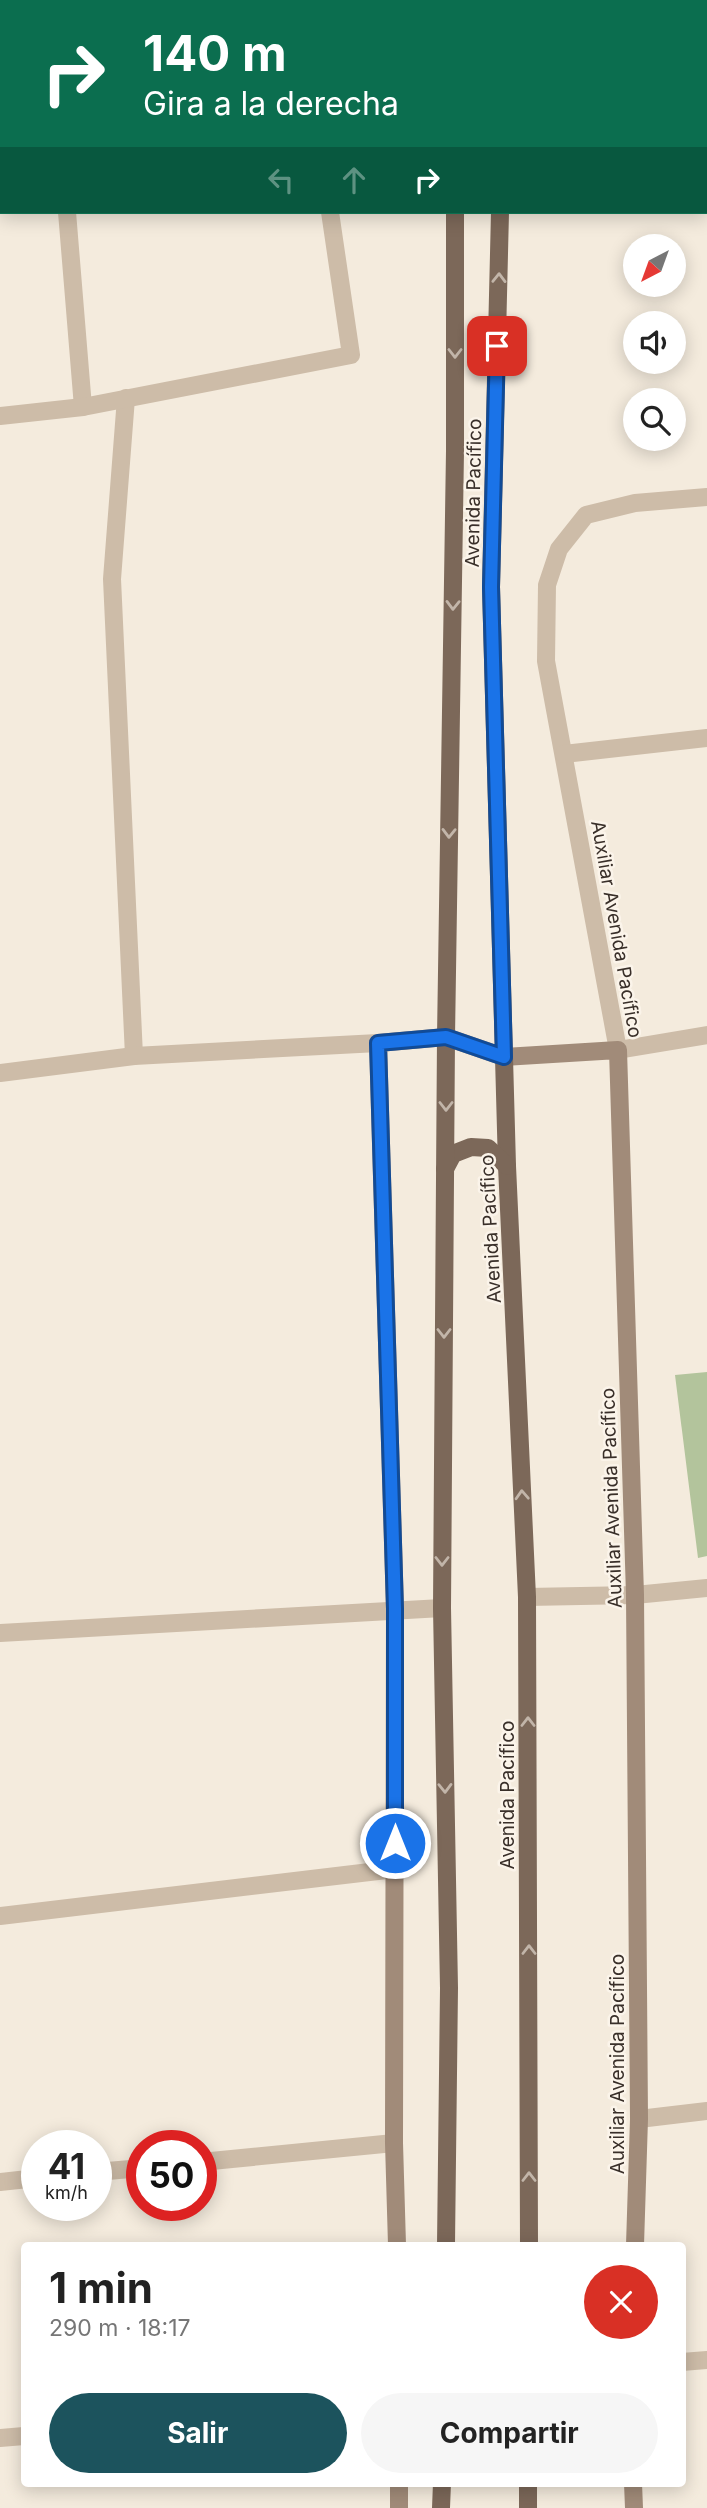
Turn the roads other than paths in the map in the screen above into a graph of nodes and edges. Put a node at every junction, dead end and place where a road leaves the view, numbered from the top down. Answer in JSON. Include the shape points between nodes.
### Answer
{"nodes":[{"id":1,"x":67,"y":214,"type":"edge"},
{"id":2,"x":330,"y":214,"type":"edge"},
{"id":3,"x":455,"y":214,"type":"edge"},
{"id":4,"x":500,"y":214,"type":"edge"},
{"id":5,"x":126,"y":398,"type":"junction"},
{"id":6,"x":83,"y":407,"type":"junction"},
{"id":7,"x":0,"y":416,"type":"edge"},
{"id":8,"x":707,"y":497,"type":"edge"},
{"id":9,"x":707,"y":738,"type":"edge"},
{"id":10,"x":564,"y":754,"type":"junction"},
{"id":11,"x":707,"y":1035,"type":"edge"},
{"id":12,"x":446,"y":1037,"type":"junction"},
{"id":13,"x":378,"y":1043,"type":"junction"},
{"id":14,"x":618,"y":1050,"type":"junction"},
{"id":15,"x":134,"y":1056,"type":"junction"},
{"id":16,"x":504,"y":1057,"type":"junction"},
{"id":17,"x":0,"y":1073,"type":"edge"},
{"id":18,"x":508,"y":1166,"type":"junction"},
{"id":19,"x":445,"y":1169,"type":"junction"},
{"id":20,"x":707,"y":1588,"type":"edge"},
{"id":21,"x":635,"y":1595,"type":"junction"},
{"id":22,"x":527,"y":1597,"type":"junction"},
{"id":23,"x":442,"y":1608,"type":"junction"},
{"id":24,"x":395,"y":1609,"type":"junction"},
{"id":25,"x":0,"y":1633,"type":"edge"},
{"id":26,"x":395,"y":1869,"type":"junction"},
{"id":27,"x":0,"y":1916,"type":"edge"},
{"id":28,"x":707,"y":2110,"type":"edge"},
{"id":29,"x":639,"y":2119,"type":"junction"},
{"id":30,"x":394,"y":2143,"type":"junction"},
{"id":31,"x":217,"y":2160,"type":"edge"},
{"id":32,"x":21,"y":2180,"type":"edge"},
{"id":33,"x":0,"y":2182,"type":"edge"},
{"id":34,"x":397,"y":2242,"type":"edge"},
{"id":35,"x":446,"y":2242,"type":"edge"},
{"id":36,"x":529,"y":2242,"type":"edge"},
{"id":37,"x":635,"y":2242,"type":"edge"},
{"id":38,"x":707,"y":2360,"type":"edge"},
{"id":39,"x":686,"y":2362,"type":"edge"},
{"id":40,"x":21,"y":2436,"type":"edge"},
{"id":41,"x":0,"y":2438,"type":"edge"},
{"id":42,"x":399,"y":2487,"type":"edge"},
{"id":43,"x":442,"y":2487,"type":"edge"},
{"id":44,"x":528,"y":2487,"type":"edge"},
{"id":45,"x":633,"y":2487,"type":"edge"},
{"id":46,"x":398,"y":2508,"type":"edge"},
{"id":47,"x":441,"y":2508,"type":"edge"},
{"id":48,"x":528,"y":2508,"type":"edge"},
{"id":49,"x":634,"y":2508,"type":"edge"}],
"edges":[{"from":1,"to":6,"type":"street"},
{"from":2,"to":5,"type":"street","via":[[351,355]]},
{"from":3,"to":12,"type":"main road","name":"Avenida Pacífico","one_way":true},
{"from":16,"to":4,"type":"main road","name":"Avenida Pacífico","one_way":true,"via":[[491,587]]},
{"from":5,"to":6,"type":"street"},
{"from":5,"to":15,"type":"street","via":[[112,579]]},
{"from":6,"to":7,"type":"street"},
{"from":8,"to":10,"type":"street","name":"Auxiliar Avenida Pacífico","via":[[635,503],[586,515],[559,549],[547,585],[546,661]]},
{"from":9,"to":10,"type":"street"},
{"from":10,"to":14,"type":"street","name":"Auxiliar Avenida Pacífico"},
{"from":11,"to":14,"type":"street"},
{"from":12,"to":13,"type":"main road"},
{"from":12,"to":16,"type":"main road"},
{"from":12,"to":19,"type":"main road","name":"Avenida Pacífico","one_way":true},
{"from":13,"to":15,"type":"street"},
{"from":13,"to":24,"type":"main road"},
{"from":14,"to":16,"type":"main road"},
{"from":14,"to":21,"type":"main road","name":"Auxiliar Avenida Pacífico"},
{"from":15,"to":17,"type":"street"},
{"from":16,"to":18,"type":"main road","name":"Avenida Pacífico"},
{"from":18,"to":19,"type":"main road","via":[[488,1148],[471,1147],[453,1154]]},
{"from":22,"to":18,"type":"main road","name":"Avenida Pacífico","one_way":true},
{"from":19,"to":23,"type":"main road","name":"Avenida Pacífico","one_way":true},
{"from":20,"to":21,"type":"street"},
{"from":21,"to":22,"type":"street"},
{"from":21,"to":29,"type":"main road","name":"Auxiliar Avenida Pacífico"},
{"from":36,"to":22,"type":"main road","name":"Avenida Pacífico","one_way":true},
{"from":23,"to":24,"type":"street"},
{"from":23,"to":35,"type":"main road","name":"Avenida Pacífico","one_way":true,"via":[[449,1988]]},
{"from":24,"to":25,"type":"street"},
{"from":24,"to":26,"type":"main road"},
{"from":26,"to":27,"type":"street"},
{"from":26,"to":30,"type":"main road"},
{"from":28,"to":29,"type":"street"},
{"from":29,"to":37,"type":"main road","name":"Auxiliar Avenida Pacífico"},
{"from":30,"to":31,"type":"street"},
{"from":30,"to":34,"type":"main road"},
{"from":32,"to":33,"type":"street"},
{"from":38,"to":39,"type":"street"},
{"from":40,"to":41,"type":"street"},
{"from":42,"to":46,"type":"main road"},
{"from":43,"to":47,"type":"main road"},
{"from":44,"to":48,"type":"main road"},
{"from":45,"to":49,"type":"main road"}]}
